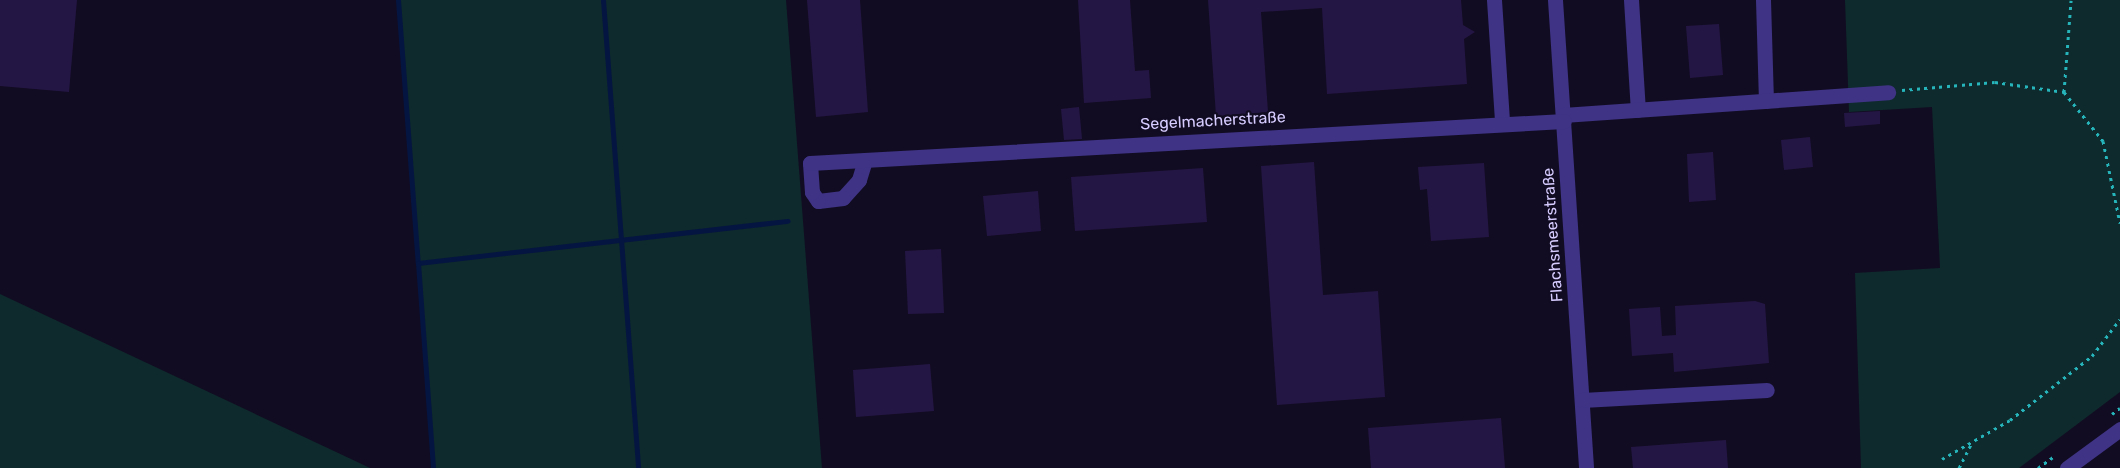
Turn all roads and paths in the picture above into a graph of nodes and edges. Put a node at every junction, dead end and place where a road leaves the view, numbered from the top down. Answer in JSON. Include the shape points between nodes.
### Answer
{"nodes":[{"id":1,"x":1494,"y":0,"type":"edge"},
{"id":2,"x":1555,"y":0,"type":"edge"},
{"id":3,"x":1631,"y":0,"type":"edge"},
{"id":4,"x":1763,"y":0,"type":"edge"},
{"id":5,"x":2071,"y":0,"type":"edge"},
{"id":6,"x":1888,"y":92,"type":"joint"},
{"id":7,"x":2064,"y":92,"type":"junction"},
{"id":8,"x":1766,"y":100,"type":"junction"},
{"id":9,"x":1638,"y":110,"type":"junction"},
{"id":10,"x":1563,"y":118,"type":"junction"},
{"id":11,"x":1502,"y":122,"type":"junction"},
{"id":12,"x":865,"y":160,"type":"dead end"},
{"id":13,"x":2120,"y":223,"type":"edge"},
{"id":14,"x":2120,"y":319,"type":"edge"},
{"id":15,"x":1767,"y":390,"type":"dead end"},
{"id":16,"x":1582,"y":400,"type":"junction"},
{"id":17,"x":2120,"y":429,"type":"edge"},
{"id":18,"x":1971,"y":442,"type":"junction"},
{"id":19,"x":1942,"y":459,"type":"dead end"},
{"id":20,"x":1586,"y":468,"type":"edge"},
{"id":21,"x":1959,"y":468,"type":"edge"},
{"id":22,"x":2067,"y":468,"type":"edge"}],
"edges":[{"from":1,"to":11,"type":"street"},
{"from":2,"to":10,"type":"street","name":"Flachsmeerstraße"},
{"from":3,"to":9,"type":"street"},
{"from":4,"to":8,"type":"street"},
{"from":5,"to":7,"type":"path"},
{"from":6,"to":7,"type":"path","via":[[1995,82]]},
{"from":6,"to":8,"type":"street","name":"Segelmacherstraße"},
{"from":7,"to":13,"type":"path","via":[[2103,141]]},
{"from":8,"to":9,"type":"street","name":"Segelmacherstraße"},
{"from":9,"to":10,"type":"street","name":"Segelmacherstraße"},
{"from":10,"to":11,"type":"street","name":"Segelmacherstraße"},
{"from":10,"to":16,"type":"street","name":"Flachsmeerstraße"},
{"from":11,"to":12,"type":"street","name":"Segelmacherstraße"},
{"from":14,"to":18,"type":"path","via":[[2092,356],[2010,420]]},
{"from":15,"to":16,"type":"street"},
{"from":16,"to":20,"type":"street","name":"Flachsmeerstraße"},
{"from":17,"to":22,"type":"street"},
{"from":18,"to":19,"type":"path"},
{"from":18,"to":21,"type":"path"}]}
